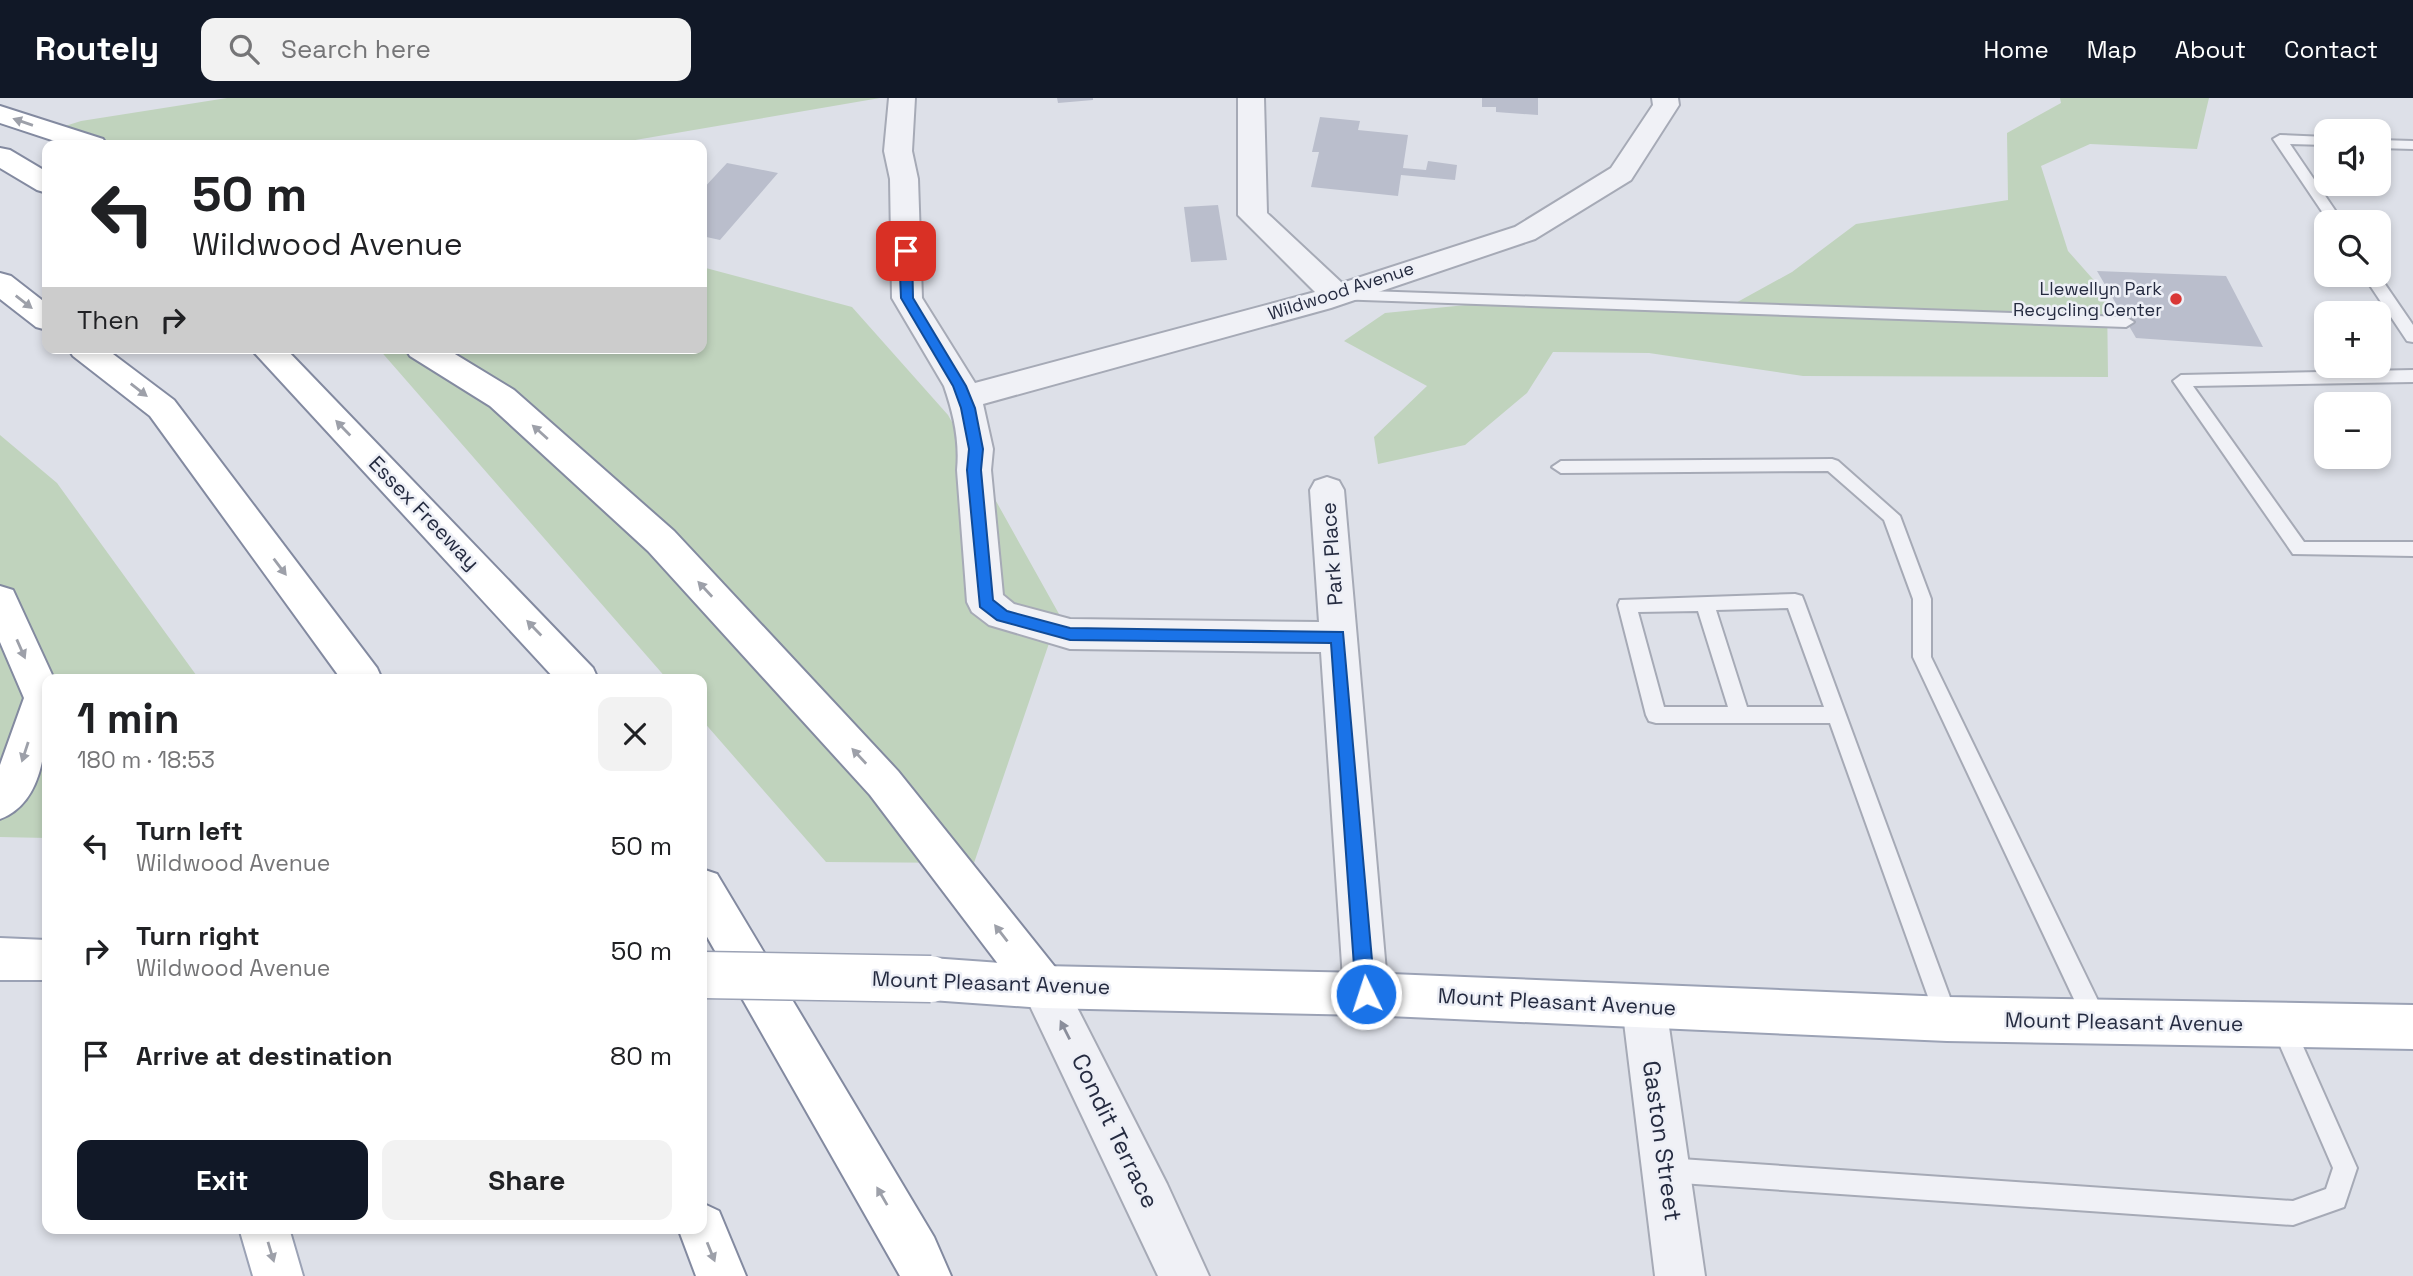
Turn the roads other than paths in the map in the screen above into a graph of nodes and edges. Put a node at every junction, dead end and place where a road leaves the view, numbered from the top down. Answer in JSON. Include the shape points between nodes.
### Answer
{"nodes":[{"id":1,"x":902,"y":98,"type":"edge"},
{"id":2,"x":1251,"y":98,"type":"edge"},
{"id":3,"x":1665,"y":98,"type":"edge"},
{"id":4,"x":0,"y":114,"type":"edge"},
{"id":5,"x":78,"y":140,"type":"edge"},
{"id":6,"x":2314,"y":140,"type":"edge"},
{"id":7,"x":2391,"y":144,"type":"edge"},
{"id":8,"x":2413,"y":145,"type":"edge"},
{"id":9,"x":0,"y":156,"type":"edge"},
{"id":10,"x":42,"y":181,"type":"edge"},
{"id":11,"x":2314,"y":189,"type":"edge"},
{"id":12,"x":0,"y":283,"type":"edge"},
{"id":13,"x":2379,"y":287,"type":"edge"},
{"id":14,"x":1336,"y":295,"type":"junction"},
{"id":15,"x":42,"y":316,"type":"edge"},
{"id":16,"x":2126,"y":321,"type":"dead end"},
{"id":17,"x":2413,"y":337,"type":"edge"},
{"id":18,"x":92,"y":354,"type":"edge"},
{"id":19,"x":272,"y":354,"type":"edge"},
{"id":20,"x":431,"y":354,"type":"edge"},
{"id":21,"x":2413,"y":376,"type":"edge"},
{"id":22,"x":962,"y":398,"type":"junction"},
{"id":23,"x":1561,"y":467,"type":"dead end"},
{"id":24,"x":1327,"y":490,"type":"dead end"},
{"id":25,"x":2413,"y":549,"type":"edge"},
{"id":26,"x":0,"y":600,"type":"edge"},
{"id":27,"x":1705,"y":603,"type":"junction"},
{"id":28,"x":1338,"y":637,"type":"junction"},
{"id":29,"x":359,"y":674,"type":"edge"},
{"id":30,"x":574,"y":674,"type":"edge"},
{"id":31,"x":42,"y":695,"type":"edge"},
{"id":32,"x":42,"y":710,"type":"edge"},
{"id":33,"x":1740,"y":715,"type":"junction"},
{"id":34,"x":1837,"y":715,"type":"junction"},
{"id":35,"x":0,"y":801,"type":"edge"},
{"id":36,"x":707,"y":897,"type":"edge"},
{"id":37,"x":0,"y":959,"type":"edge"},
{"id":38,"x":42,"y":960,"type":"edge"},
{"id":39,"x":707,"y":975,"type":"edge"},
{"id":40,"x":1043,"y":987,"type":"junction"},
{"id":41,"x":1366,"y":994,"type":"junction"},
{"id":42,"x":1644,"y":1006,"type":"junction"},
{"id":43,"x":1947,"y":1019,"type":"junction"},
{"id":44,"x":2097,"y":1022,"type":"junction"},
{"id":45,"x":2282,"y":1025,"type":"junction"},
{"id":46,"x":2413,"y":1027,"type":"edge"},
{"id":47,"x":1665,"y":1170,"type":"junction"},
{"id":48,"x":266,"y":1234,"type":"edge"},
{"id":49,"x":704,"y":1234,"type":"edge"},
{"id":50,"x":921,"y":1265,"type":"edge"},
{"id":51,"x":278,"y":1276,"type":"edge"},
{"id":52,"x":721,"y":1276,"type":"edge"},
{"id":53,"x":1184,"y":1276,"type":"edge"},
{"id":54,"x":1680,"y":1276,"type":"edge"}],
"edges":[{"from":1,"to":22,"type":"street","via":[[898,151],[904,179],[907,298],[960,386]]},
{"from":2,"to":14,"type":"street","via":[[1253,215]]},
{"from":3,"to":14,"type":"street","name":"Wildwood Avenue","via":[[1666,105],[1621,174],[1525,233]]},
{"from":5,"to":4,"type":"main road","one_way":true},
{"from":6,"to":11,"type":"lane","via":[[2280,139]]},
{"from":7,"to":8,"type":"lane"},
{"from":9,"to":10,"type":"main road"},
{"from":12,"to":15,"type":"main road","one_way":true},
{"from":13,"to":17,"type":"lane"},
{"from":14,"to":16,"type":"lane"},
{"from":14,"to":22,"type":"street","name":"Wildwood Avenue"},
{"from":18,"to":29,"type":"main road","one_way":true,"via":[[162,408]]},
{"from":30,"to":19,"type":"main road","name":"Essex Freeway","one_way":true},
{"from":40,"to":20,"type":"main road","one_way":true,"via":[[884,783],[661,541],[502,398]]},
{"from":21,"to":25,"type":"lane","via":[[2181,381],[2299,548]]},
{"from":22,"to":28,"type":"street","via":[[976,449],[985,603],[1002,615],[1070,634]]},
{"from":23,"to":44,"type":"lane","via":[[1832,465],[1891,516],[1922,599],[1922,657]]},
{"from":24,"to":28,"type":"street","name":"Park Place"},
{"from":26,"to":31,"type":"main road","one_way":true},
{"from":27,"to":33,"type":"lane"},
{"from":27,"to":33,"type":"lane","via":[[1627,605],[1656,715]]},
{"from":27,"to":34,"type":"lane","via":[[1795,601]]},
{"from":28,"to":41,"type":"street","name":"Park Place"},
{"from":32,"to":35,"type":"main road","one_way":true,"via":[[12,791]]},
{"from":33,"to":34,"type":"lane"},
{"from":34,"to":43,"type":"lane"},
{"from":50,"to":36,"type":"main road","one_way":true},
{"from":37,"to":38,"type":"main road"},
{"from":39,"to":40,"type":"main road","name":"Mount Pleasant Avenue","bridge":true,"via":[[931,979]]},
{"from":40,"to":41,"type":"main road","name":"Mount Pleasant Avenue"},
{"from":53,"to":40,"type":"street","name":"Condit Terrace","one_way":true},
{"from":41,"to":42,"type":"main road","name":"Mount Pleasant Avenue"},
{"from":42,"to":43,"type":"main road","name":"Mount Pleasant Avenue"},
{"from":42,"to":47,"type":"street","name":"Gaston Street"},
{"from":43,"to":44,"type":"main road","name":"Mount Pleasant Avenue"},
{"from":44,"to":45,"type":"main road","name":"Mount Pleasant Avenue"},
{"from":45,"to":46,"type":"main road","name":"Mount Pleasant Avenue"},
{"from":45,"to":47,"type":"lane","via":[[2345,1168],[2335,1198],[2293,1213]]},
{"from":47,"to":54,"type":"street","name":"Gaston Street"},
{"from":48,"to":51,"type":"main road","one_way":true},
{"from":49,"to":52,"type":"main road","one_way":true}]}
